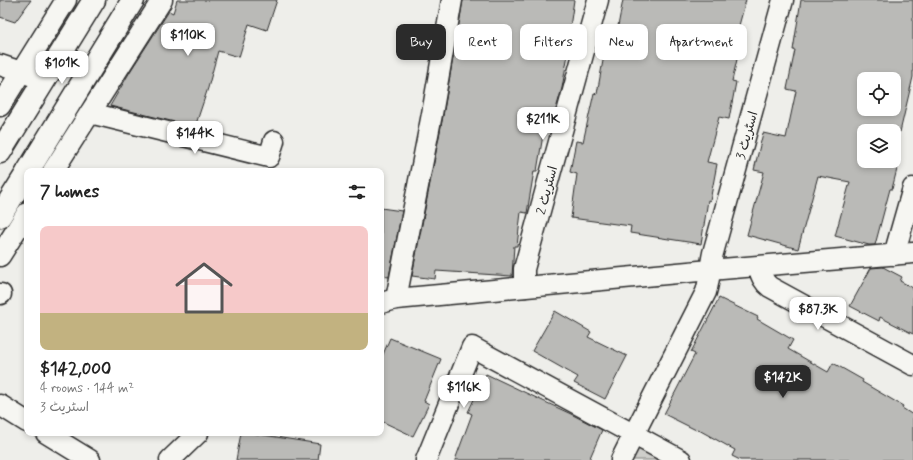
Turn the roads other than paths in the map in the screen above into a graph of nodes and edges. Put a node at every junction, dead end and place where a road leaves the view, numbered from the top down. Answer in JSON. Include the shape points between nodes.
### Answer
{"nodes":[{"id":1,"x":66,"y":0,"type":"edge"},
{"id":2,"x":94,"y":0,"type":"edge"},
{"id":3,"x":133,"y":0,"type":"edge"},
{"id":4,"x":162,"y":0,"type":"edge"},
{"id":5,"x":452,"y":0,"type":"edge"},
{"id":6,"x":598,"y":0,"type":"edge"},
{"id":7,"x":783,"y":0,"type":"edge"},
{"id":8,"x":0,"y":65,"type":"edge"},
{"id":9,"x":21,"y":72,"type":"junction"},
{"id":10,"x":45,"y":80,"type":"junction"},
{"id":11,"x":0,"y":106,"type":"edge"},
{"id":12,"x":90,"y":113,"type":"junction"},
{"id":13,"x":274,"y":141,"type":"dead end"},
{"id":14,"x":0,"y":152,"type":"edge"},
{"id":15,"x":30,"y":168,"type":"edge"},
{"id":16,"x":55,"y":168,"type":"edge"},
{"id":17,"x":24,"y":178,"type":"edge"},
{"id":18,"x":913,"y":188,"type":"edge"},
{"id":19,"x":0,"y":216,"type":"edge"},
{"id":20,"x":24,"y":218,"type":"edge"},
{"id":21,"x":904,"y":254,"type":"edge"},
{"id":22,"x":0,"y":256,"type":"edge"},
{"id":23,"x":758,"y":267,"type":"junction"},
{"id":24,"x":710,"y":270,"type":"junction"},
{"id":25,"x":524,"y":287,"type":"junction"},
{"id":26,"x":389,"y":301,"type":"edge"},
{"id":27,"x":913,"y":365,"type":"edge"},
{"id":28,"x":0,"y":405,"type":"edge"},
{"id":29,"x":24,"y":420,"type":"edge"},
{"id":30,"x":634,"y":434,"type":"junction"},
{"id":31,"x":51,"y":436,"type":"edge"},
{"id":32,"x":195,"y":436,"type":"edge"},
{"id":33,"x":90,"y":460,"type":"edge"},
{"id":34,"x":170,"y":460,"type":"edge"},
{"id":35,"x":426,"y":460,"type":"edge"},
{"id":36,"x":621,"y":460,"type":"edge"},
{"id":37,"x":681,"y":460,"type":"edge"}],
"edges":[{"from":1,"to":9,"type":"street"},
{"from":2,"to":10,"type":"main road"},
{"from":3,"to":15,"type":"main road"},
{"from":4,"to":12,"type":"street"},
{"from":5,"to":26,"type":"street","via":[[432,114]]},
{"from":6,"to":25,"type":"street","name":"اسٹریٹ 2","via":[[524,268]]},
{"from":7,"to":24,"type":"street","name":"اسٹریٹ 3"},
{"from":8,"to":9,"type":"street"},
{"from":9,"to":10,"type":"street"},
{"from":9,"to":11,"type":"street"},
{"from":10,"to":14,"type":"main road"},
{"from":12,"to":13,"type":"street","via":[[269,157]]},
{"from":12,"to":16,"type":"street"},
{"from":17,"to":19,"type":"main road"},
{"from":18,"to":21,"type":"street"},
{"from":20,"to":22,"type":"street"},
{"from":21,"to":23,"type":"street"},
{"from":23,"to":24,"type":"street"},
{"from":23,"to":27,"type":"street","via":[[762,278],[770,287]]},
{"from":24,"to":25,"type":"street"},
{"from":24,"to":30,"type":"street","name":"اسٹریٹ 3","via":[[706,292]]},
{"from":25,"to":26,"type":"street"},
{"from":28,"to":29,"type":"street"},
{"from":30,"to":35,"type":"street","via":[[472,347]]},
{"from":30,"to":36,"type":"street","name":"اسٹریٹ 3"},
{"from":30,"to":37,"type":"street"},
{"from":31,"to":33,"type":"street"},
{"from":32,"to":34,"type":"street"}]}
